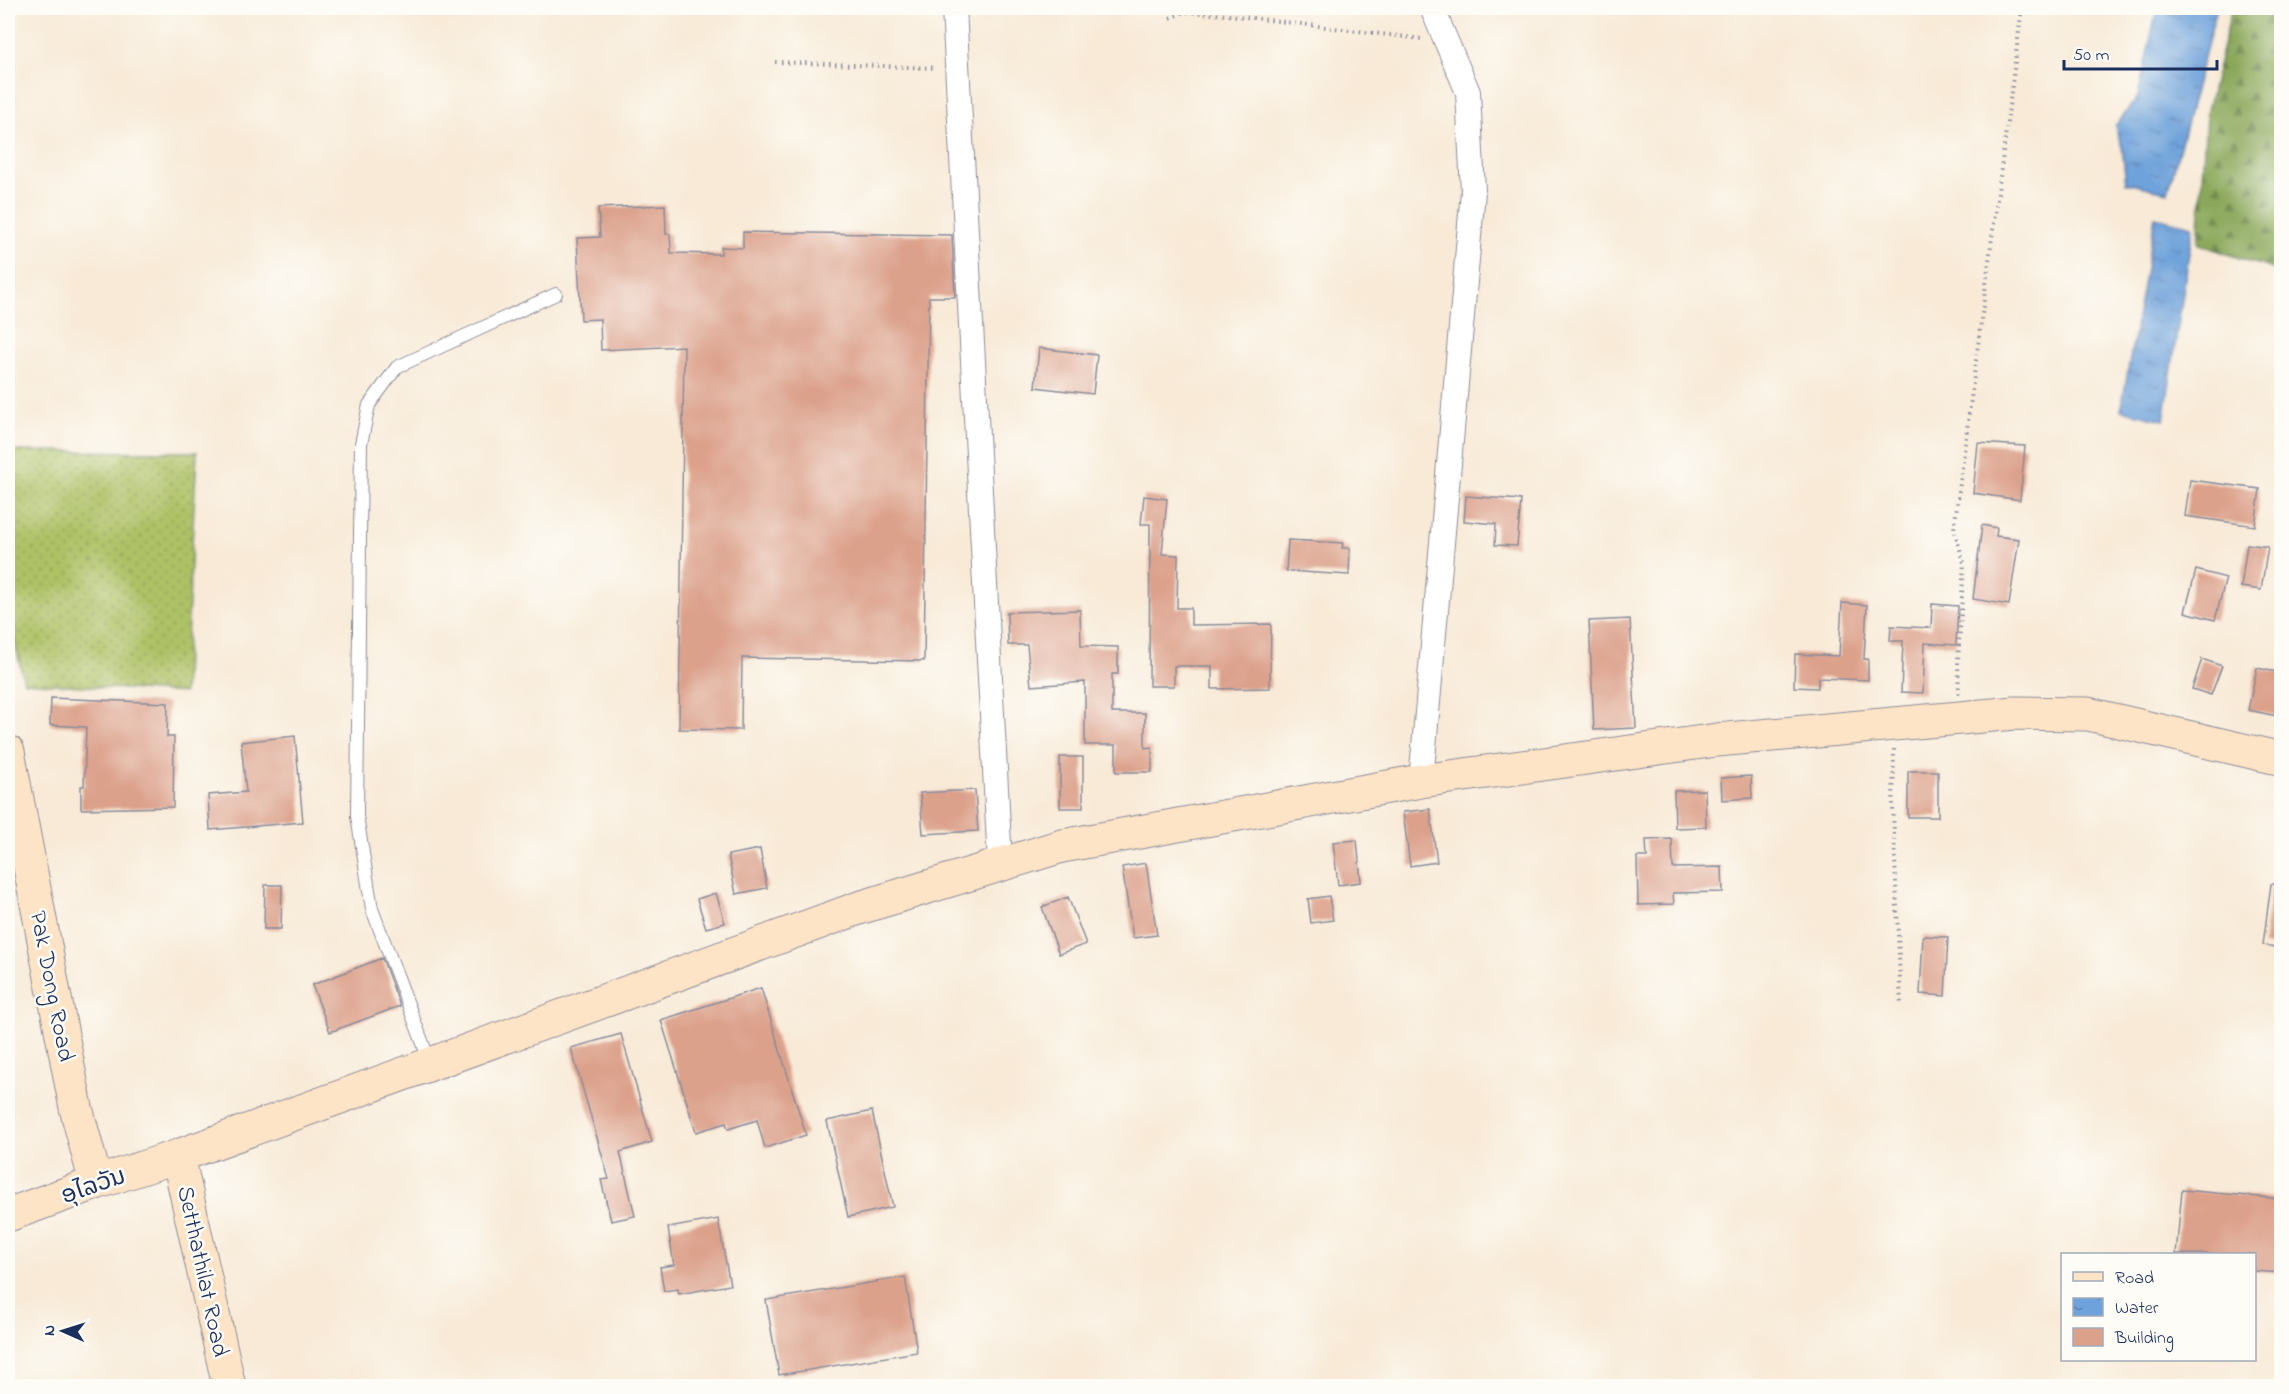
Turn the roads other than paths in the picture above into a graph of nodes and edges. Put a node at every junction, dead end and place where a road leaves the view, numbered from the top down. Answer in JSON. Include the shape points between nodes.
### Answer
{"nodes":[{"id":1,"x":954,"y":8,"type":"edge"},
{"id":2,"x":1432,"y":8,"type":"edge"},
{"id":3,"x":556,"y":294,"type":"dead end"},
{"id":4,"x":8,"y":752,"type":"edge"},
{"id":5,"x":2282,"y":759,"type":"edge"},
{"id":6,"x":1421,"y":781,"type":"junction"},
{"id":7,"x":1000,"y":863,"type":"junction"},
{"id":8,"x":430,"y":1063,"type":"junction"},
{"id":9,"x":178,"y":1156,"type":"junction"},
{"id":10,"x":96,"y":1183,"type":"junction"},
{"id":11,"x":8,"y":1215,"type":"edge"},
{"id":12,"x":229,"y":1386,"type":"edge"}],
"edges":[{"from":1,"to":7,"type":"street"},
{"from":2,"to":6,"type":"street","via":[[1468,92],[1473,191]]},
{"from":3,"to":8,"type":"lane","via":[[397,367],[369,405],[361,444],[357,816],[372,909]]},
{"from":4,"to":10,"type":"street","name":"Pak Dong Road","via":[[76,1108]]},
{"from":5,"to":6,"type":"street","name":"ອຸໄລວັນ","via":[[2088,714],[2015,713],[1717,740]]},
{"from":6,"to":7,"type":"street","name":"ອຸໄລວັນ","via":[[1062,846]]},
{"from":7,"to":8,"type":"street","name":"ອຸໄລວັນ","via":[[859,908]]},
{"from":8,"to":9,"type":"street","name":"ອຸໄລວັນ"},
{"from":9,"to":10,"type":"street","name":"ອຸໄລວັນ"},
{"from":9,"to":12,"type":"street","name":"Setthathilat Road"},
{"from":10,"to":11,"type":"street","name":"ອຸໄລວັນ"}]}
